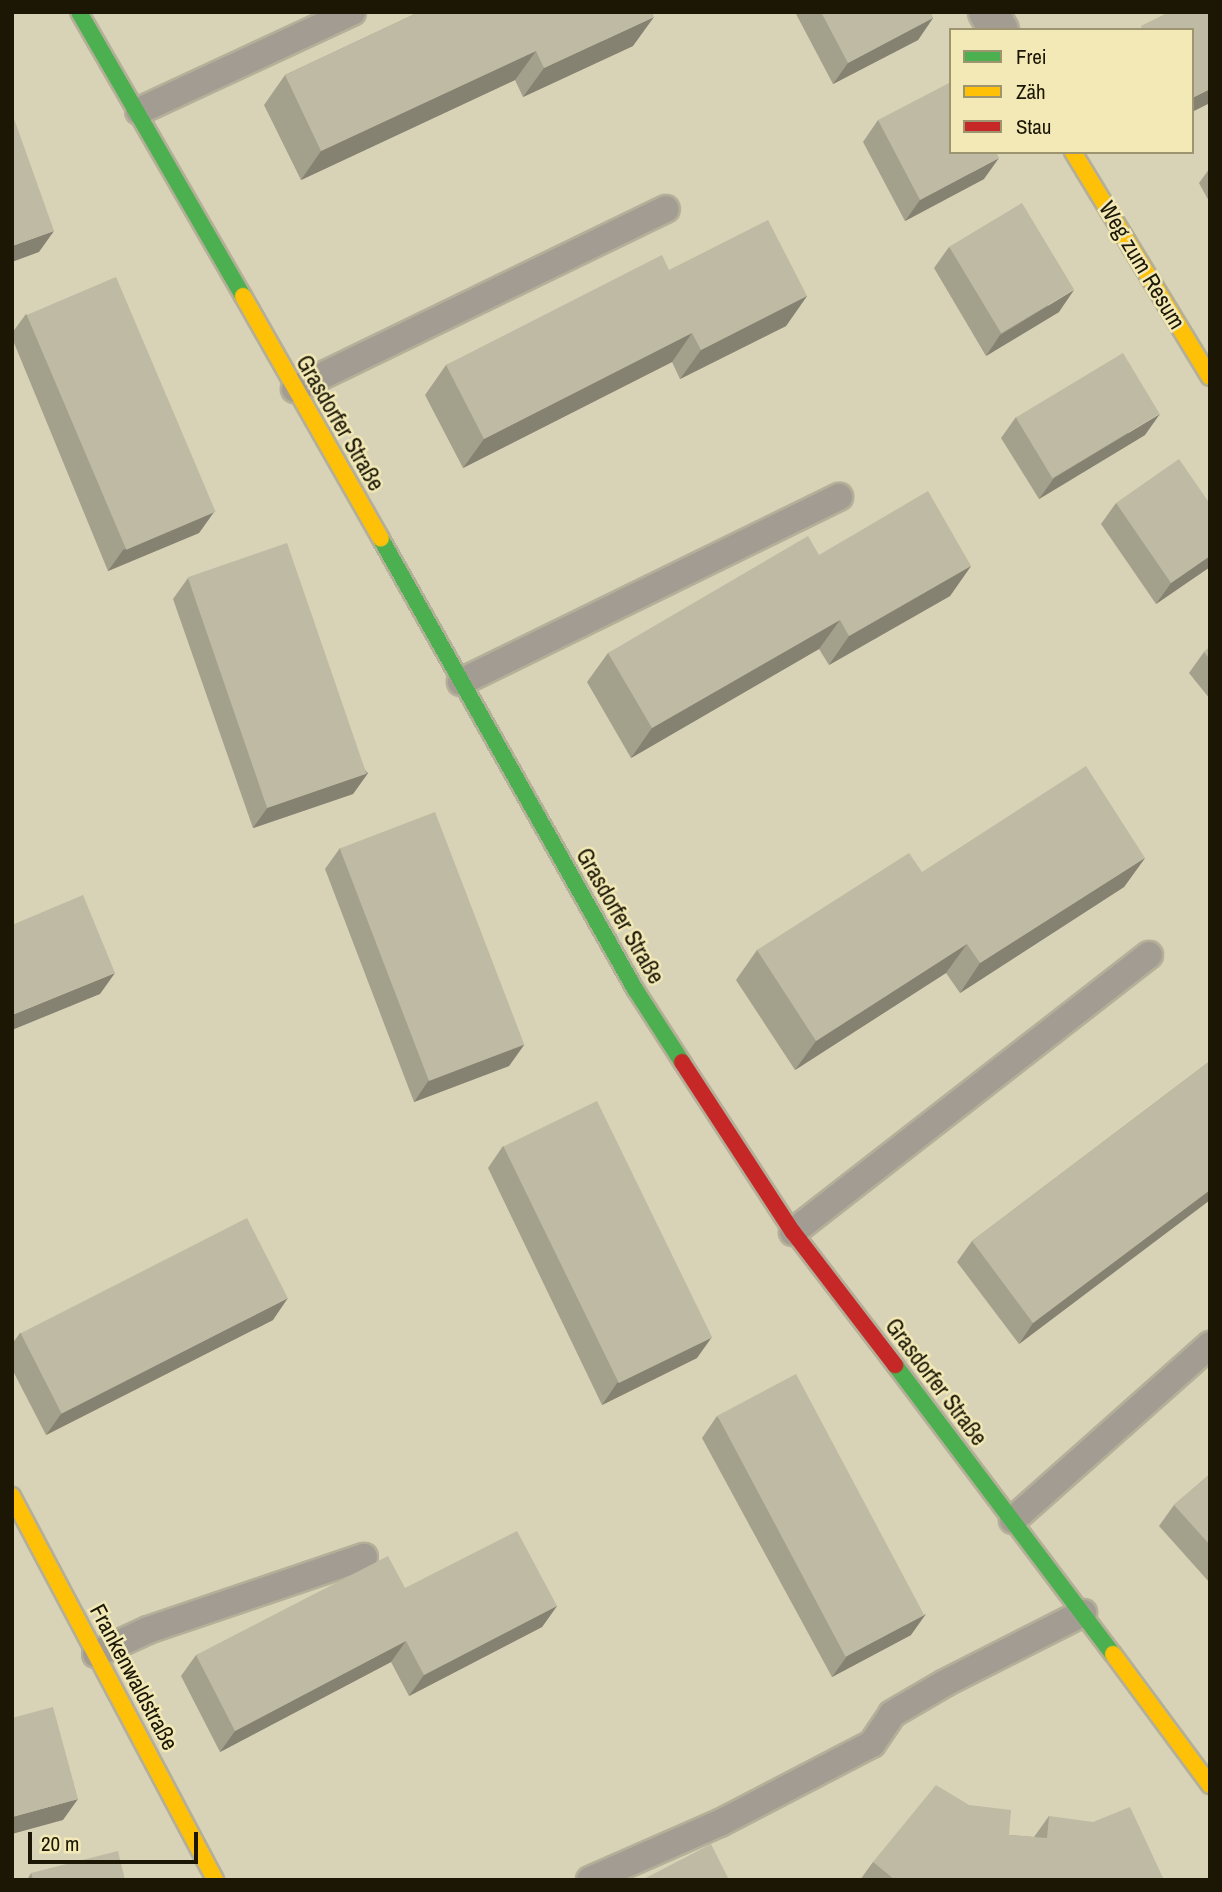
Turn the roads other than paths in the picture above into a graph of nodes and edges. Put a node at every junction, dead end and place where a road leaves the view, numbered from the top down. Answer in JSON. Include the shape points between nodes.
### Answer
{"nodes":[{"id":1,"x":79,"y":12,"type":"edge"},
{"id":2,"x":352,"y":12,"type":"edge"},
{"id":3,"x":988,"y":12,"type":"edge"},
{"id":4,"x":998,"y":28,"type":"edge"},
{"id":5,"x":139,"y":111,"type":"junction"},
{"id":6,"x":1074,"y":154,"type":"edge"},
{"id":7,"x":666,"y":209,"type":"dead end"},
{"id":8,"x":1210,"y":377,"type":"edge"},
{"id":9,"x":295,"y":389,"type":"junction"},
{"id":10,"x":839,"y":496,"type":"dead end"},
{"id":11,"x":461,"y":682,"type":"junction"},
{"id":12,"x":1150,"y":955,"type":"dead end"},
{"id":13,"x":793,"y":1232,"type":"junction"},
{"id":14,"x":1210,"y":1345,"type":"edge"},
{"id":15,"x":12,"y":1496,"type":"edge"},
{"id":16,"x":1013,"y":1520,"type":"junction"},
{"id":17,"x":364,"y":1557,"type":"dead end"},
{"id":18,"x":1083,"y":1613,"type":"junction"},
{"id":19,"x":96,"y":1654,"type":"junction"},
{"id":20,"x":1210,"y":1785,"type":"edge"},
{"id":21,"x":215,"y":1880,"type":"edge"},
{"id":22,"x":590,"y":1880,"type":"edge"}],
"edges":[{"from":1,"to":5,"type":"street","name":"Grasdorfer Straße"},
{"from":2,"to":5,"type":"lane"},
{"from":3,"to":4,"type":"street"},
{"from":5,"to":9,"type":"street","name":"Grasdorfer Straße"},
{"from":6,"to":8,"type":"street","name":"Weg zum Resum"},
{"from":7,"to":9,"type":"lane"},
{"from":9,"to":11,"type":"street","name":"Grasdorfer Straße"},
{"from":10,"to":11,"type":"lane"},
{"from":11,"to":13,"type":"street","name":"Grasdorfer Straße","via":[[635,989]]},
{"from":12,"to":13,"type":"lane"},
{"from":13,"to":16,"type":"street","name":"Grasdorfer Straße"},
{"from":14,"to":16,"type":"lane"},
{"from":15,"to":19,"type":"street","name":"Frankenwaldstraße"},
{"from":16,"to":18,"type":"street","name":"Grasdorfer Straße"},
{"from":17,"to":19,"type":"lane","via":[[148,1630]]},
{"from":18,"to":20,"type":"street","name":"Grasdorfer Straße"},
{"from":18,"to":22,"type":"lane","via":[[892,1714],[872,1744],[720,1823]]},
{"from":19,"to":21,"type":"street","name":"Frankenwaldstraße"}]}
